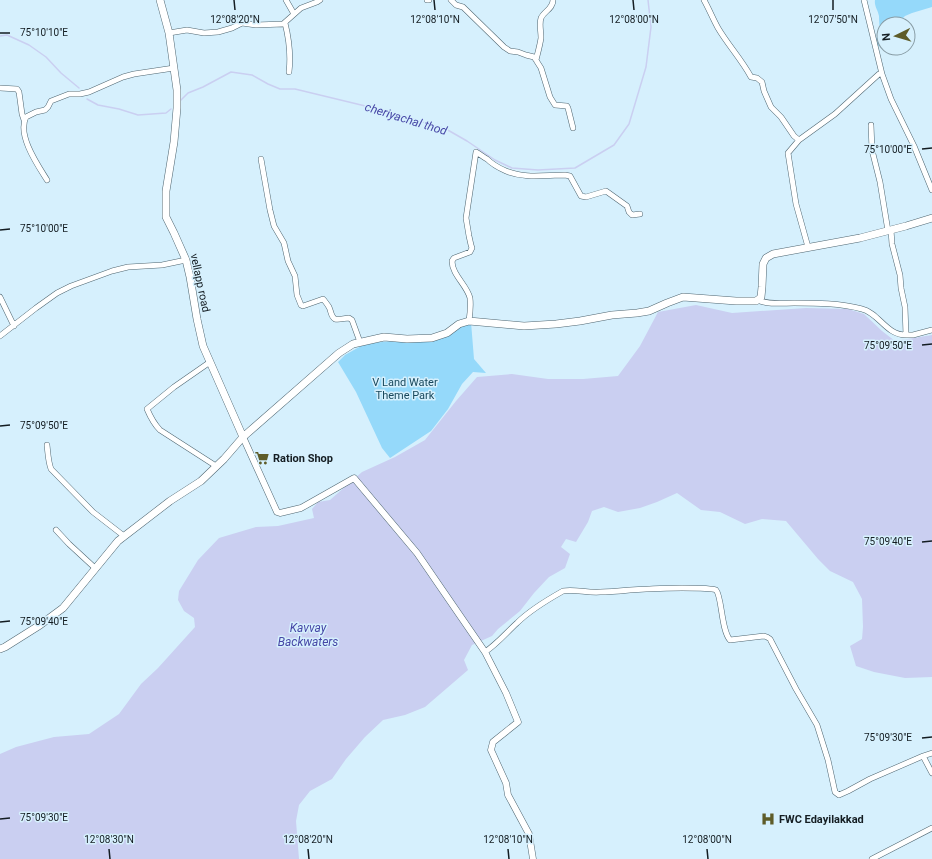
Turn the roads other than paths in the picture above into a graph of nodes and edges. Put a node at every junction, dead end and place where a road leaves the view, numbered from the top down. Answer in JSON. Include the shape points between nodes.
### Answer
{"nodes":[{"id":1,"x":160,"y":0,"type":"edge"},
{"id":2,"x":286,"y":0,"type":"edge"},
{"id":3,"x":320,"y":0,"type":"edge"},
{"id":4,"x":452,"y":0,"type":"edge"},
{"id":5,"x":553,"y":0,"type":"edge"},
{"id":6,"x":704,"y":0,"type":"edge"},
{"id":7,"x":864,"y":0,"type":"edge"},
{"id":8,"x":294,"y":14,"type":"junction"},
{"id":9,"x":286,"y":23,"type":"junction"},
{"id":10,"x":169,"y":33,"type":"junction"},
{"id":11,"x":536,"y":60,"type":"junction"},
{"id":12,"x":174,"y":68,"type":"junction"},
{"id":13,"x":289,"y":72,"type":"dead end"},
{"id":14,"x":882,"y":74,"type":"junction"},
{"id":15,"x":0,"y":88,"type":"edge"},
{"id":16,"x":24,"y":120,"type":"junction"},
{"id":17,"x":871,"y":125,"type":"dead end"},
{"id":18,"x":573,"y":128,"type":"dead end"},
{"id":19,"x":799,"y":140,"type":"junction"},
{"id":20,"x":261,"y":159,"type":"dead end"},
{"id":21,"x":47,"y":180,"type":"dead end"},
{"id":22,"x":932,"y":190,"type":"edge"},
{"id":23,"x":640,"y":214,"type":"dead end"},
{"id":24,"x":932,"y":218,"type":"edge"},
{"id":25,"x":889,"y":231,"type":"junction"},
{"id":26,"x":808,"y":247,"type":"junction"},
{"id":27,"x":186,"y":260,"type":"junction"},
{"id":28,"x":0,"y":296,"type":"edge"},
{"id":29,"x":758,"y":300,"type":"junction"},
{"id":30,"x":469,"y":321,"type":"junction"},
{"id":31,"x":14,"y":326,"type":"junction"},
{"id":32,"x":932,"y":330,"type":"edge"},
{"id":33,"x":906,"y":335,"type":"junction"},
{"id":34,"x":0,"y":336,"type":"edge"},
{"id":35,"x":360,"y":342,"type":"junction"},
{"id":36,"x":210,"y":362,"type":"junction"},
{"id":37,"x":243,"y":437,"type":"junction"},
{"id":38,"x":48,"y":445,"type":"dead end"},
{"id":39,"x":216,"y":466,"type":"junction"},
{"id":40,"x":56,"y":530,"type":"dead end"},
{"id":41,"x":124,"y":536,"type":"junction"},
{"id":42,"x":95,"y":568,"type":"junction"},
{"id":43,"x":0,"y":649,"type":"edge"},
{"id":44,"x":485,"y":652,"type":"junction"},
{"id":45,"x":932,"y":753,"type":"edge"},
{"id":46,"x":923,"y":756,"type":"junction"},
{"id":47,"x":932,"y":773,"type":"edge"},
{"id":48,"x":932,"y":828,"type":"edge"},
{"id":49,"x":533,"y":859,"type":"edge"},
{"id":50,"x":872,"y":859,"type":"edge"}],
"edges":[{"from":1,"to":10,"type":"main road","name":"vellapp road"},
{"from":2,"to":8,"type":"street"},
{"from":3,"to":8,"type":"street"},
{"from":4,"to":11,"type":"street","via":[[456,5],[463,7],[504,47],[534,57]]},
{"from":5,"to":11,"type":"street","via":[[552,7],[541,20]]},
{"from":6,"to":19,"type":"street","via":[[718,27],[752,77],[762,82],[771,107]]},
{"from":7,"to":14,"type":"street"},
{"from":8,"to":9,"type":"street"},
{"from":9,"to":10,"type":"street","via":[[242,23],[218,32],[187,30]]},
{"from":9,"to":13,"type":"street","via":[[290,49]]},
{"from":10,"to":12,"type":"main road","name":"vellapp road"},
{"from":11,"to":18,"type":"street","via":[[550,97],[555,105],[567,106]]},
{"from":12,"to":16,"type":"street","via":[[134,74],[89,92],[54,99],[44,110]]},
{"from":12,"to":27,"type":"main road","name":"vellapp road","via":[[178,108],[166,192],[166,217]]},
{"from":14,"to":19,"type":"street","via":[[835,114]]},
{"from":14,"to":22,"type":"street"},
{"from":15,"to":16,"type":"street","via":[[17,89]]},
{"from":16,"to":21,"type":"street","via":[[24,133],[30,150]]},
{"from":17,"to":25,"type":"street","via":[[872,150]]},
{"from":19,"to":26,"type":"street","via":[[788,153],[796,204]]},
{"from":20,"to":35,"type":"street","via":[[274,226],[284,243],[301,305],[325,300],[334,318],[352,320]]},
{"from":23,"to":30,"type":"street","via":[[632,215],[627,206],[606,191],[586,198],[581,196],[570,176],[521,175],[506,171],[476,152],[466,218],[472,248],[470,252],[452,261],[453,269],[470,297]]},
{"from":24,"to":25,"type":"main road"},
{"from":25,"to":26,"type":"main road"},
{"from":25,"to":33,"type":"street","via":[[900,275]]},
{"from":26,"to":29,"type":"main road","via":[[773,254],[766,258]]},
{"from":27,"to":31,"type":"street","via":[[112,270],[57,293]]},
{"from":27,"to":36,"type":"main road","name":"vellapp road","via":[[197,319]]},
{"from":28,"to":31,"type":"street"},
{"from":29,"to":30,"type":"main road","via":[[683,297],[649,311],[556,324],[524,326]]},
{"from":29,"to":33,"type":"street","via":[[861,308],[895,333]]},
{"from":30,"to":35,"type":"main road","via":[[432,338],[384,337]]},
{"from":31,"to":34,"type":"street"},
{"from":32,"to":33,"type":"street"},
{"from":35,"to":37,"type":"main road","via":[[339,353]]},
{"from":36,"to":37,"type":"main road","name":"vellapp road"},
{"from":36,"to":39,"type":"street","via":[[147,409],[160,430]]},
{"from":37,"to":39,"type":"main road"},
{"from":37,"to":44,"type":"street","name":"vellapp road","via":[[280,514],[301,508],[354,478],[417,553]]},
{"from":38,"to":41,"type":"street","via":[[51,469],[93,512]]},
{"from":39,"to":41,"type":"main road","via":[[201,481]]},
{"from":40,"to":42,"type":"street"},
{"from":41,"to":42,"type":"main road"},
{"from":42,"to":43,"type":"main road","via":[[63,608]]},
{"from":44,"to":46,"type":"street","via":[[532,611],[563,591],[684,588],[714,590],[717,592],[726,634],[730,640],[764,636],[770,639],[817,725],[837,794]]},
{"from":44,"to":49,"type":"street","via":[[518,722],[493,742],[491,750],[506,783],[508,795],[529,834]]},
{"from":45,"to":46,"type":"street"},
{"from":46,"to":47,"type":"street"},
{"from":48,"to":50,"type":"street"}]}
